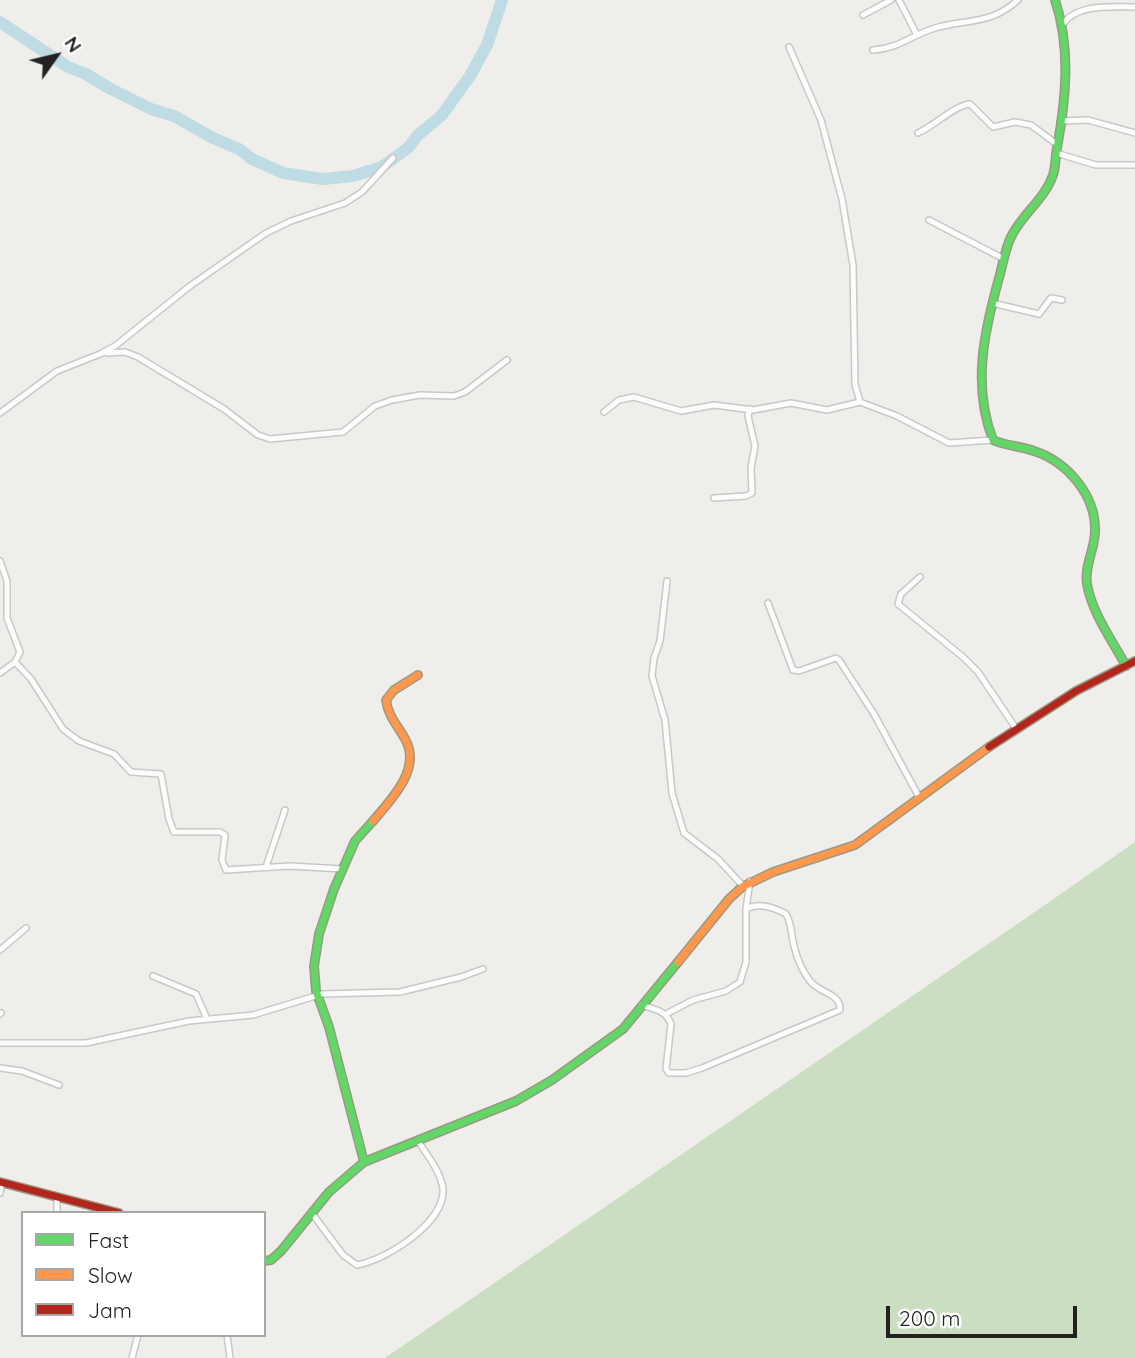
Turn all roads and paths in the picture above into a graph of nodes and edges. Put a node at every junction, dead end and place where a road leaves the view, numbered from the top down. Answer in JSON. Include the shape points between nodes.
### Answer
{"nodes":[{"id":1,"x":891,"y":0,"type":"edge"},
{"id":2,"x":899,"y":0,"type":"edge"},
{"id":3,"x":1018,"y":0,"type":"edge"},
{"id":4,"x":1055,"y":0,"type":"edge"},
{"id":5,"x":1135,"y":7,"type":"edge"},
{"id":6,"x":863,"y":15,"type":"dead end"},
{"id":7,"x":1062,"y":25,"type":"junction"},
{"id":8,"x":917,"y":35,"type":"junction"},
{"id":9,"x":789,"y":47,"type":"dead end"},
{"id":10,"x":873,"y":50,"type":"dead end"},
{"id":11,"x":1061,"y":121,"type":"junction"},
{"id":12,"x":918,"y":133,"type":"dead end"},
{"id":13,"x":1135,"y":133,"type":"edge"},
{"id":14,"x":1058,"y":145,"type":"junction"},
{"id":15,"x":1056,"y":153,"type":"junction"},
{"id":16,"x":393,"y":158,"type":"dead end"},
{"id":17,"x":1135,"y":165,"type":"edge"},
{"id":18,"x":929,"y":220,"type":"dead end"},
{"id":19,"x":1004,"y":259,"type":"junction"},
{"id":20,"x":1062,"y":300,"type":"dead end"},
{"id":21,"x":991,"y":302,"type":"junction"},
{"id":22,"x":100,"y":354,"type":"junction"},
{"id":23,"x":507,"y":359,"type":"dead end"},
{"id":24,"x":860,"y":402,"type":"junction"},
{"id":25,"x":750,"y":410,"type":"junction"},
{"id":26,"x":604,"y":412,"type":"dead end"},
{"id":27,"x":0,"y":413,"type":"edge"},
{"id":28,"x":993,"y":440,"type":"junction"},
{"id":29,"x":714,"y":498,"type":"dead end"},
{"id":30,"x":0,"y":561,"type":"edge"},
{"id":31,"x":920,"y":577,"type":"dead end"},
{"id":32,"x":667,"y":581,"type":"dead end"},
{"id":33,"x":768,"y":603,"type":"dead end"},
{"id":34,"x":15,"y":662,"type":"junction"},
{"id":35,"x":1135,"y":662,"type":"edge"},
{"id":36,"x":1126,"y":666,"type":"junction"},
{"id":37,"x":0,"y":673,"type":"edge"},
{"id":38,"x":418,"y":675,"type":"dead end"},
{"id":39,"x":1017,"y":730,"type":"junction"},
{"id":40,"x":919,"y":797,"type":"junction"},
{"id":41,"x":285,"y":810,"type":"dead end"},
{"id":42,"x":266,"y":867,"type":"junction"},
{"id":43,"x":344,"y":869,"type":"junction"},
{"id":44,"x":746,"y":884,"type":"junction"},
{"id":45,"x":746,"y":909,"type":"junction"},
{"id":46,"x":26,"y":928,"type":"dead end"},
{"id":47,"x":0,"y":950,"type":"edge"},
{"id":48,"x":483,"y":969,"type":"dead end"},
{"id":49,"x":153,"y":976,"type":"dead end"},
{"id":50,"x":315,"y":995,"type":"junction"},
{"id":51,"x":641,"y":1005,"type":"junction"},
{"id":52,"x":666,"y":1014,"type":"junction"},
{"id":53,"x":207,"y":1019,"type":"junction"},
{"id":54,"x":0,"y":1043,"type":"edge"},
{"id":55,"x":0,"y":1068,"type":"edge"},
{"id":56,"x":59,"y":1085,"type":"dead end"},
{"id":57,"x":418,"y":1141,"type":"junction"},
{"id":58,"x":364,"y":1162,"type":"junction"},
{"id":59,"x":1,"y":1182,"type":"edge"},
{"id":60,"x":0,"y":1194,"type":"edge"},
{"id":61,"x":57,"y":1198,"type":"junction"},
{"id":62,"x":57,"y":1211,"type":"edge"},
{"id":63,"x":111,"y":1211,"type":"edge"},
{"id":64,"x":312,"y":1212,"type":"junction"},
{"id":65,"x":266,"y":1260,"type":"edge"},
{"id":66,"x":137,"y":1337,"type":"edge"},
{"id":67,"x":228,"y":1337,"type":"edge"},
{"id":68,"x":132,"y":1358,"type":"edge"},
{"id":69,"x":230,"y":1358,"type":"edge"}],
"edges":[{"from":1,"to":6,"type":"street"},
{"from":2,"to":8,"type":"street"},
{"from":3,"to":8,"type":"street","via":[[977,22]]},
{"from":4,"to":7,"type":"street"},
{"from":5,"to":7,"type":"street","via":[[1106,6],[1079,12]]},
{"from":7,"to":11,"type":"street"},
{"from":8,"to":10,"type":"street","via":[[900,45]]},
{"from":9,"to":24,"type":"street","via":[[821,120],[842,199],[853,265],[855,384]]},
{"from":11,"to":13,"type":"street","via":[[1088,120]]},
{"from":11,"to":14,"type":"street"},
{"from":12,"to":14,"type":"street","via":[[970,104],[993,127],[1015,122],[1031,125]]},
{"from":14,"to":15,"type":"street"},
{"from":15,"to":17,"type":"street","via":[[1086,164]]},
{"from":15,"to":19,"type":"street","via":[[1050,181],[1017,225]]},
{"from":16,"to":22,"type":"street","via":[[362,192],[266,233]]},
{"from":18,"to":19,"type":"street"},
{"from":19,"to":21,"type":"street"},
{"from":20,"to":21,"type":"street","via":[[1051,298],[1039,314]]},
{"from":21,"to":28,"type":"street","via":[[982,385]]},
{"from":22,"to":23,"type":"street","via":[[124,352],[138,357],[270,439],[342,432],[375,406],[392,400],[454,396]]},
{"from":22,"to":27,"type":"street","via":[[57,371]]},
{"from":24,"to":25,"type":"street","via":[[827,410],[791,403]]},
{"from":24,"to":28,"type":"street","via":[[949,443]]},
{"from":25,"to":26,"type":"street","via":[[714,405],[681,411],[634,397],[619,400]]},
{"from":25,"to":29,"type":"street","via":[[755,446],[752,493]]},
{"from":28,"to":36,"type":"street","via":[[1043,454],[1086,493],[1093,505],[1095,528],[1087,584]]},
{"from":30,"to":34,"type":"street","via":[[7,582],[7,618],[20,652]]},
{"from":31,"to":39,"type":"street","via":[[901,594],[898,604],[978,672]]},
{"from":32,"to":44,"type":"street","via":[[652,676],[665,720],[672,793],[684,833]]},
{"from":33,"to":40,"type":"street","via":[[793,670],[839,660]]},
{"from":34,"to":37,"type":"street"},
{"from":34,"to":42,"type":"street","via":[[71,736],[114,754],[131,772],[161,774],[174,832],[223,833],[226,870]]},
{"from":35,"to":36,"type":"street"},
{"from":36,"to":39,"type":"street","via":[[1076,691]]},
{"from":38,"to":43,"type":"street","via":[[386,700],[390,717],[411,754],[408,770],[380,813],[358,836]]},
{"from":39,"to":40,"type":"street"},
{"from":40,"to":44,"type":"street","via":[[855,845]]},
{"from":41,"to":42,"type":"street"},
{"from":42,"to":43,"type":"street"},
{"from":43,"to":50,"type":"street","via":[[320,928]]},
{"from":44,"to":45,"type":"street"},
{"from":44,"to":51,"type":"street"},
{"from":45,"to":52,"type":"street","via":[[747,962],[740,982]]},
{"from":45,"to":52,"type":"street","via":[[763,905],[786,914],[807,976],[817,989],[836,998],[841,1010],[702,1068],[676,1074],[666,1069],[671,1024]]},
{"from":46,"to":47,"type":"street"},
{"from":48,"to":50,"type":"street","via":[[400,992]]},
{"from":49,"to":53,"type":"street","via":[[196,995]]},
{"from":50,"to":53,"type":"street","via":[[253,1015]]},
{"from":50,"to":58,"type":"street","via":[[328,1026]]},
{"from":51,"to":52,"type":"street"},
{"from":51,"to":57,"type":"street","via":[[623,1029],[545,1085]]},
{"from":53,"to":54,"type":"street","via":[[86,1043]]},
{"from":55,"to":56,"type":"street"},
{"from":57,"to":58,"type":"street"},
{"from":57,"to":64,"type":"street","via":[[439,1175],[443,1196],[417,1234],[357,1265],[343,1255]]},
{"from":58,"to":64,"type":"street","via":[[341,1178]]},
{"from":59,"to":60,"type":"street"},
{"from":59,"to":61,"type":"street"},
{"from":61,"to":62,"type":"street"},
{"from":61,"to":63,"type":"street"},
{"from":64,"to":65,"type":"street","via":[[281,1251]]},
{"from":66,"to":68,"type":"street"},
{"from":67,"to":69,"type":"street"}]}
